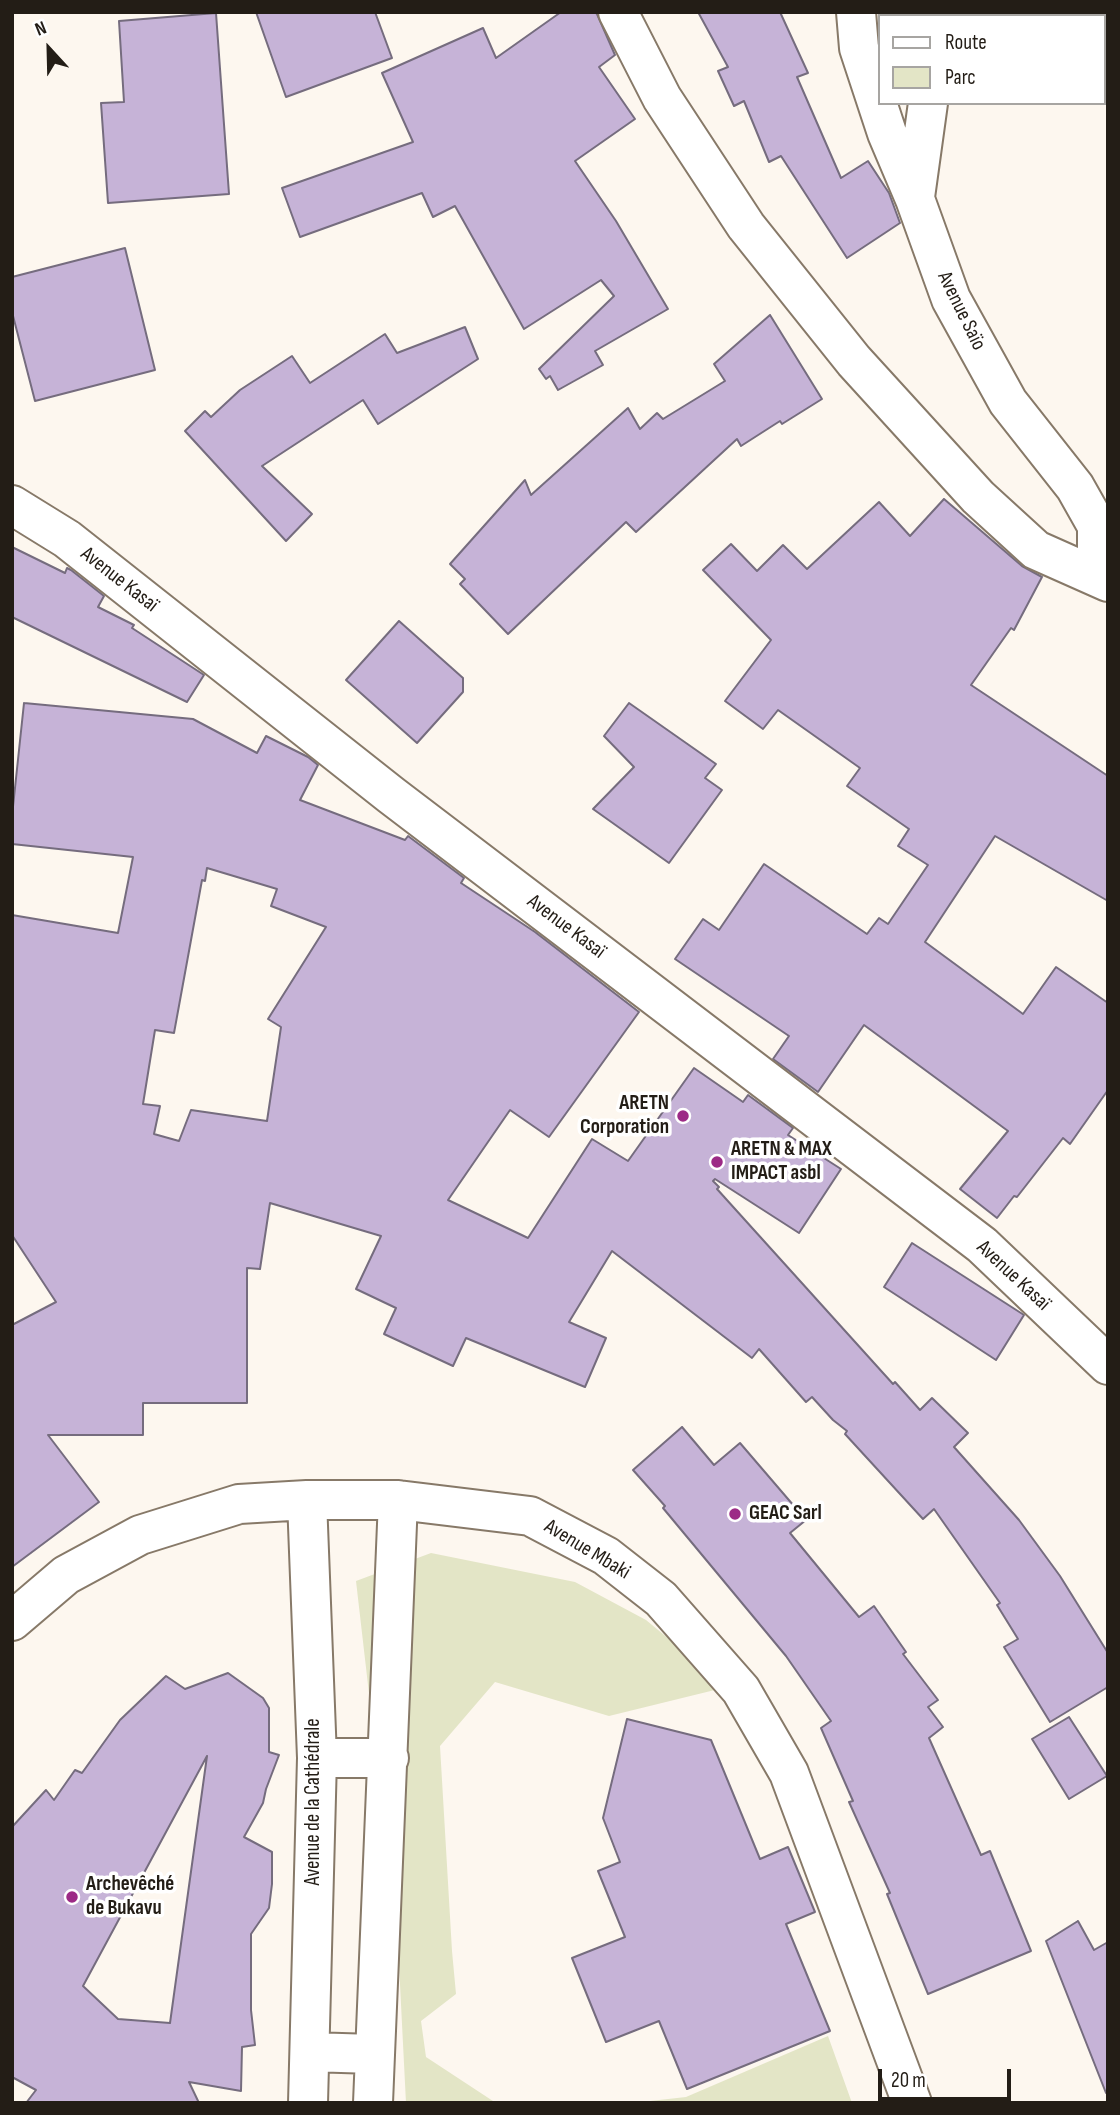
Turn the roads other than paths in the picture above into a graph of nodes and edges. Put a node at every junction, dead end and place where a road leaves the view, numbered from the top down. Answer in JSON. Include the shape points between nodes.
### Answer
{"nodes":[{"id":1,"x":618,"y":12,"type":"edge"},
{"id":2,"x":856,"y":12,"type":"edge"},
{"id":3,"x":928,"y":105,"type":"edge"},
{"id":4,"x":915,"y":199,"type":"junction"},
{"id":5,"x":12,"y":505,"type":"edge"},
{"id":6,"x":1102,"y":579,"type":"edge"},
{"id":7,"x":1108,"y":1366,"type":"edge"},
{"id":8,"x":307,"y":1500,"type":"junction"},
{"id":9,"x":398,"y":1500,"type":"junction"},
{"id":10,"x":12,"y":1621,"type":"edge"},
{"id":11,"x":317,"y":1758,"type":"junction"},
{"id":12,"x":389,"y":1758,"type":"junction"},
{"id":13,"x":310,"y":2052,"type":"junction"},
{"id":14,"x":373,"y":2054,"type":"junction"},
{"id":15,"x":308,"y":2103,"type":"edge"},
{"id":16,"x":373,"y":2103,"type":"edge"},
{"id":17,"x":912,"y":2103,"type":"edge"}],
"edges":[{"from":1,"to":6,"type":"street","via":[[662,98],[746,226],[854,361],[978,497],[1036,551]]},
{"from":2,"to":4,"type":"street","name":"Avenue Saïo","via":[[859,48]]},
{"from":3,"to":4,"type":"street"},
{"from":4,"to":6,"type":"street","name":"Avenue Saïo","via":[[951,299],[1008,402],[1074,487],[1097,526]]},
{"from":5,"to":7,"type":"street","name":"Avenue Kasaï","via":[[67,539],[391,795],[982,1245]]},
{"from":8,"to":9,"type":"street","name":"Avenue Mbaki"},
{"from":8,"to":10,"type":"street","name":"Avenue Mbaki","via":[[239,1504],[140,1535],[66,1575]]},
{"from":8,"to":11,"type":"street","name":"Avenue de la Cathédrale"},
{"from":9,"to":12,"type":"street"},
{"from":9,"to":17,"type":"street","name":"Avenue Mbaki","via":[[530,1516],[606,1556],[661,1599],[741,1690],[789,1773]]},
{"from":11,"to":12,"type":"street"},
{"from":11,"to":13,"type":"street","name":"Avenue de la Cathédrale"},
{"from":12,"to":14,"type":"street"},
{"from":13,"to":14,"type":"street"},
{"from":13,"to":15,"type":"street","name":"Avenue de la Cathédrale"},
{"from":14,"to":16,"type":"street"}]}
